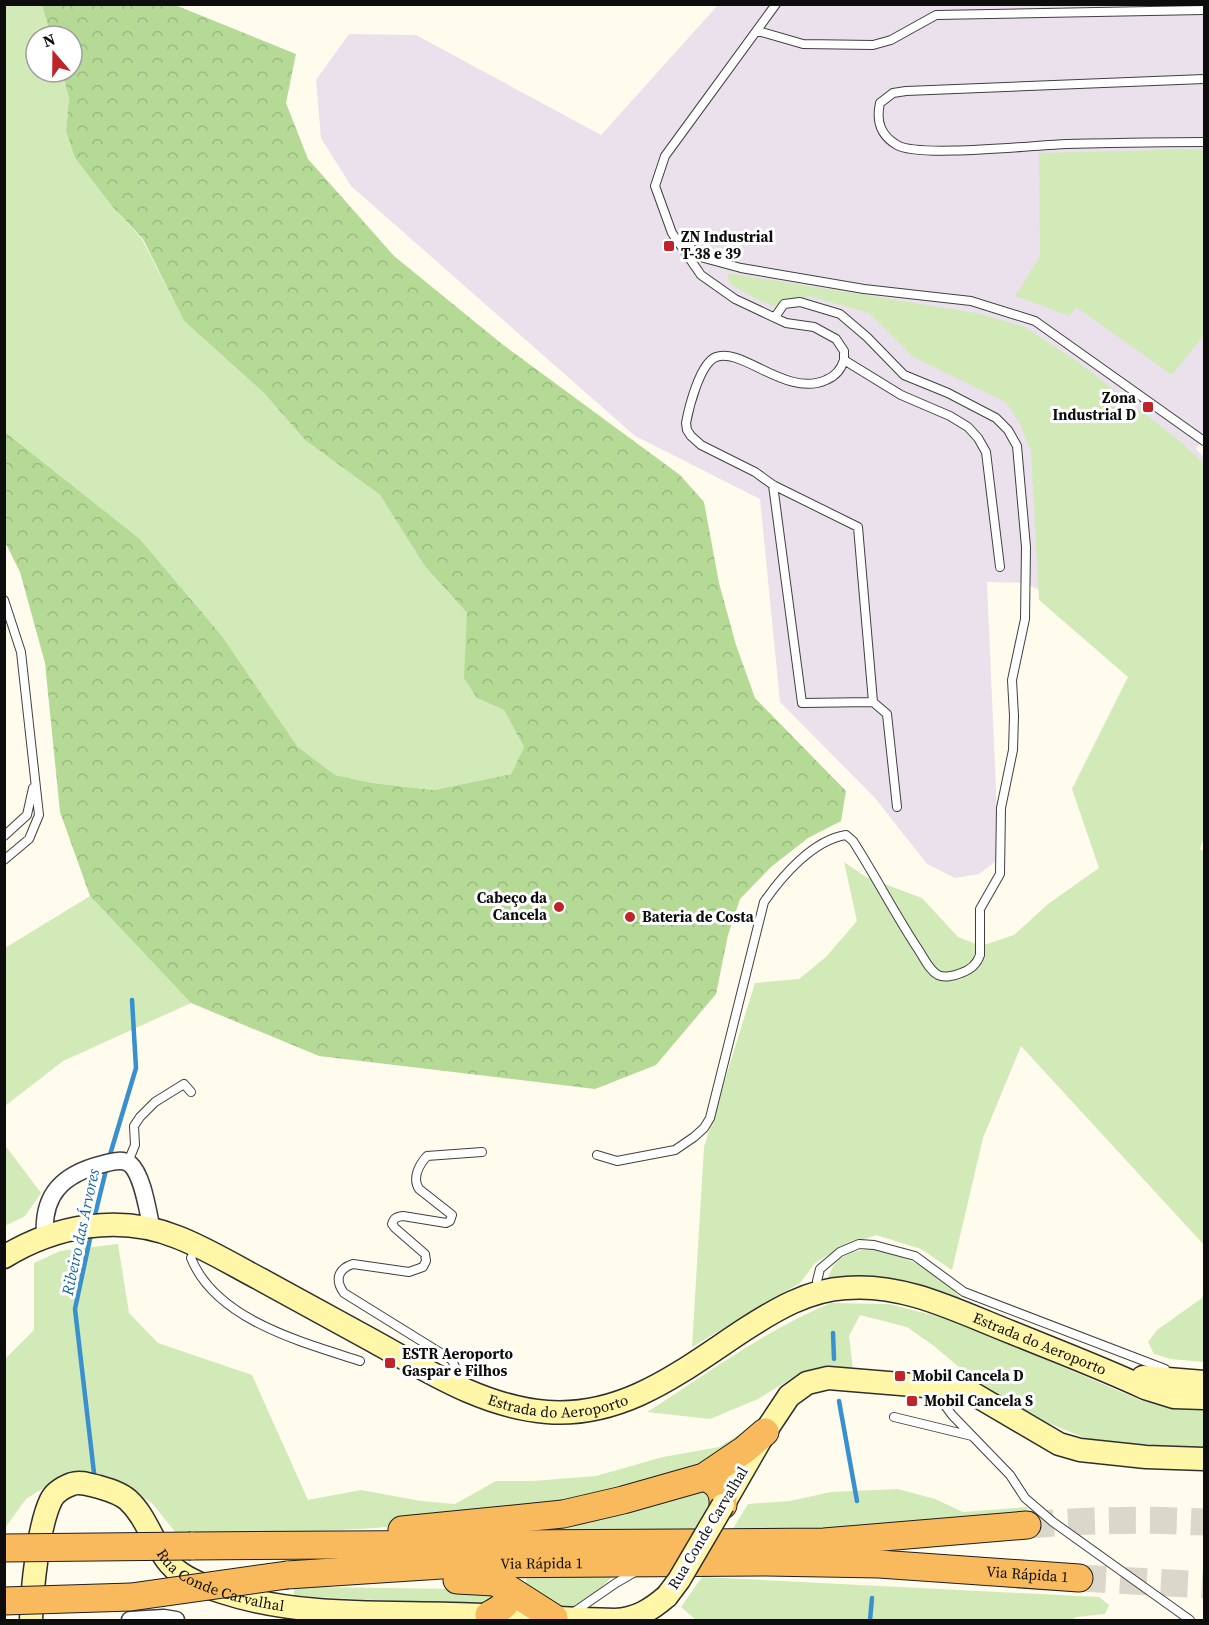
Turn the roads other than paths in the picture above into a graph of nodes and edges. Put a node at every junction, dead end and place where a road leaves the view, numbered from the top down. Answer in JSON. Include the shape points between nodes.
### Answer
{"nodes":[{"id":1,"x":776,"y":4,"type":"edge"},
{"id":2,"x":1204,"y":10,"type":"edge"},
{"id":3,"x":758,"y":31,"type":"junction"},
{"id":4,"x":1204,"y":79,"type":"edge"},
{"id":5,"x":1204,"y":142,"type":"edge"},
{"id":6,"x":672,"y":233,"type":"junction"},
{"id":7,"x":775,"y":317,"type":"junction"},
{"id":8,"x":844,"y":360,"type":"junction"},
{"id":9,"x":1204,"y":441,"type":"edge"},
{"id":10,"x":773,"y":485,"type":"junction"},
{"id":11,"x":1000,"y":567,"type":"dead end"},
{"id":12,"x":4,"y":600,"type":"edge"},
{"id":13,"x":873,"y":702,"type":"junction"},
{"id":14,"x":35,"y":782,"type":"junction"},
{"id":15,"x":897,"y":807,"type":"dead end"},
{"id":16,"x":4,"y":836,"type":"edge"},
{"id":17,"x":4,"y":860,"type":"edge"},
{"id":18,"x":191,"y":1092,"type":"dead end"},
{"id":19,"x":482,"y":1152,"type":"dead end"},
{"id":20,"x":597,"y":1155,"type":"dead end"},
{"id":21,"x":122,"y":1162,"type":"junction"},
{"id":22,"x":152,"y":1230,"type":"junction"},
{"id":23,"x":51,"y":1234,"type":"junction"},
{"id":24,"x":197,"y":1246,"type":"junction"},
{"id":25,"x":4,"y":1257,"type":"edge"},
{"id":26,"x":820,"y":1292,"type":"junction"},
{"id":27,"x":360,"y":1361,"type":"dead end"},
{"id":28,"x":1115,"y":1374,"type":"junction"},
{"id":29,"x":1201,"y":1377,"type":"edge"},
{"id":30,"x":449,"y":1382,"type":"junction"},
{"id":31,"x":937,"y":1386,"type":"junction"},
{"id":32,"x":1204,"y":1398,"type":"edge"},
{"id":33,"x":894,"y":1417,"type":"dead end"},
{"id":34,"x":765,"y":1432,"type":"junction"},
{"id":35,"x":972,"y":1436,"type":"junction"},
{"id":36,"x":1204,"y":1459,"type":"edge"},
{"id":37,"x":704,"y":1477,"type":"junction"},
{"id":38,"x":723,"y":1505,"type":"junction"},
{"id":39,"x":1027,"y":1526,"type":"tunnel mouth"},
{"id":40,"x":274,"y":1546,"type":"junction"},
{"id":41,"x":4,"y":1548,"type":"edge"},
{"id":42,"x":657,"y":1563,"type":"junction"},
{"id":43,"x":294,"y":1575,"type":"junction"},
{"id":44,"x":1079,"y":1578,"type":"tunnel mouth"},
{"id":45,"x":507,"y":1588,"type":"junction"},
{"id":46,"x":4,"y":1601,"type":"edge"},
{"id":47,"x":489,"y":1615,"type":"junction"},
{"id":48,"x":559,"y":1618,"type":"junction"},
{"id":49,"x":31,"y":1620,"type":"edge"},
{"id":50,"x":130,"y":1620,"type":"edge"},
{"id":51,"x":176,"y":1620,"type":"edge"},
{"id":52,"x":1190,"y":1620,"type":"edge"}],
"edges":[{"from":1,"to":3,"type":"lane"},
{"from":2,"to":3,"type":"lane","via":[[936,15],[891,40],[873,45],[803,44]]},
{"from":3,"to":6,"type":"lane","via":[[665,156],[655,186]]},
{"from":4,"to":5,"type":"lane","via":[[906,91],[893,93],[880,103],[877,116],[884,135],[898,146],[931,151]]},
{"from":6,"to":7,"type":"lane","via":[[701,275],[735,299]]},
{"from":6,"to":9,"type":"lane","via":[[704,258],[741,268],[971,302],[1035,321]]},
{"from":7,"to":8,"type":"lane","via":[[786,323],[814,327],[836,339],[844,351]]},
{"from":7,"to":20,"type":"lane","via":[[784,304],[800,302],[840,314],[904,375],[996,418],[1014,438],[1026,547],[1025,619],[1012,680],[1013,750],[1001,808],[1000,874],[980,909],[978,960],[960,974],[943,977],[924,958],[853,841],[846,835],[823,843],[777,882],[764,902],[710,1118],[704,1128],[675,1149],[616,1161]]},
{"from":8,"to":10,"type":"lane","via":[[836,374],[817,384],[794,383],[726,356],[716,357],[703,370],[687,416],[687,430],[701,446]]},
{"from":8,"to":11,"type":"lane","via":[[901,395],[950,416],[978,438],[987,452]]},
{"from":10,"to":13,"type":"lane","via":[[858,527]]},
{"from":10,"to":13,"type":"lane","via":[[802,703]]},
{"from":12,"to":14,"type":"lane","via":[[21,652]]},
{"from":13,"to":15,"type":"lane","via":[[887,714]]},
{"from":14,"to":16,"type":"lane","via":[[27,814]]},
{"from":14,"to":17,"type":"lane","via":[[39,815],[29,839]]},
{"from":18,"to":21,"type":"lane","via":[[184,1084],[140,1117],[134,1126],[135,1145]]},
{"from":19,"to":30,"type":"lane","via":[[427,1156],[415,1177],[419,1189],[452,1215],[450,1221],[403,1216],[393,1219],[395,1228],[425,1254],[423,1267],[409,1272],[352,1264],[337,1278],[344,1293],[452,1360],[456,1369]]},
{"from":21,"to":22,"type":"street","via":[[138,1175]]},
{"from":21,"to":23,"type":"street","via":[[83,1170],[58,1187],[45,1211]]},
{"from":22,"to":23,"type":"main road","name":"Estrada do Aeroporto","via":[[81,1226]]},
{"from":22,"to":24,"type":"main road","name":"Estrada do Aeroporto"},
{"from":23,"to":25,"type":"main road","name":"Estrada do Aeroporto"},
{"from":24,"to":27,"type":"lane","via":[[191,1258],[194,1265],[207,1287],[232,1308],[293,1339]]},
{"from":24,"to":30,"type":"main road","name":"Estrada do Aeroporto"},
{"from":26,"to":28,"type":"main road","name":"Estrada do Aeroporto","via":[[846,1287],[884,1288],[926,1298]]},
{"from":26,"to":29,"type":"lane","via":[[820,1269],[840,1252],[859,1244],[874,1245],[915,1256],[964,1292],[1162,1369]]},
{"from":26,"to":30,"type":"main road","name":"Estrada do Aeroporto","via":[[778,1308],[653,1390],[602,1408],[567,1412],[520,1408],[485,1399]]},
{"from":28,"to":29,"type":"main road","name":"Estrada do Aeroporto"},
{"from":28,"to":32,"type":"main road","name":"Estrada do Aeroporto","via":[[1174,1397]]},
{"from":31,"to":34,"type":"main road","name":"Rua Conde Carvalhal","via":[[816,1380],[789,1396]]},
{"from":31,"to":35,"type":"lane","via":[[941,1401]]},
{"from":31,"to":36,"type":"main road","name":"Rua Conde Carvalhal","via":[[972,1393],[1059,1444],[1080,1450]]},
{"from":33,"to":35,"type":"lane"},
{"from":34,"to":37,"type":"highway"},
{"from":34,"to":38,"type":"main road","name":"Rua Conde Carvalhal"},
{"from":35,"to":52,"type":"lane","via":[[1010,1475],[1025,1498],[1053,1522]]},
{"from":37,"to":38,"type":"highway","via":[[721,1488]]},
{"from":37,"to":40,"type":"highway","via":[[563,1514]]},
{"from":38,"to":48,"type":"main road","name":"Rua Conde Carvalhal","bridge":true,"via":[[679,1580],[667,1596],[646,1612],[621,1620]]},
{"from":39,"to":40,"type":"highway","name":"Via Rápida 1","via":[[824,1542]]},
{"from":40,"to":41,"type":"highway","name":"Via Rápida 1","bridge":true},
{"from":42,"to":43,"type":"highway","name":"Via Rápida 1","via":[[457,1564]]},
{"from":42,"to":44,"type":"highway","name":"Via Rápida 1","via":[[879,1564]]},
{"from":42,"to":48,"type":"lane","via":[[630,1574]]},
{"from":43,"to":45,"type":"highway","via":[[477,1580]]},
{"from":43,"to":46,"type":"highway","name":"Via Rápida 1","bridge":true,"via":[[131,1597]]},
{"from":45,"to":47,"type":"highway","via":[[508,1600]]},
{"from":45,"to":48,"type":"highway"},
{"from":47,"to":48,"type":"main road","name":"Rua Conde Carvalhal"},
{"from":47,"to":49,"type":"main road","name":"Rua Conde Carvalhal","via":[[298,1608],[221,1592],[189,1578],[170,1564],[128,1500],[110,1491],[75,1483],[59,1490],[52,1499],[43,1529]]},
{"from":50,"to":51,"type":"street"}]}
